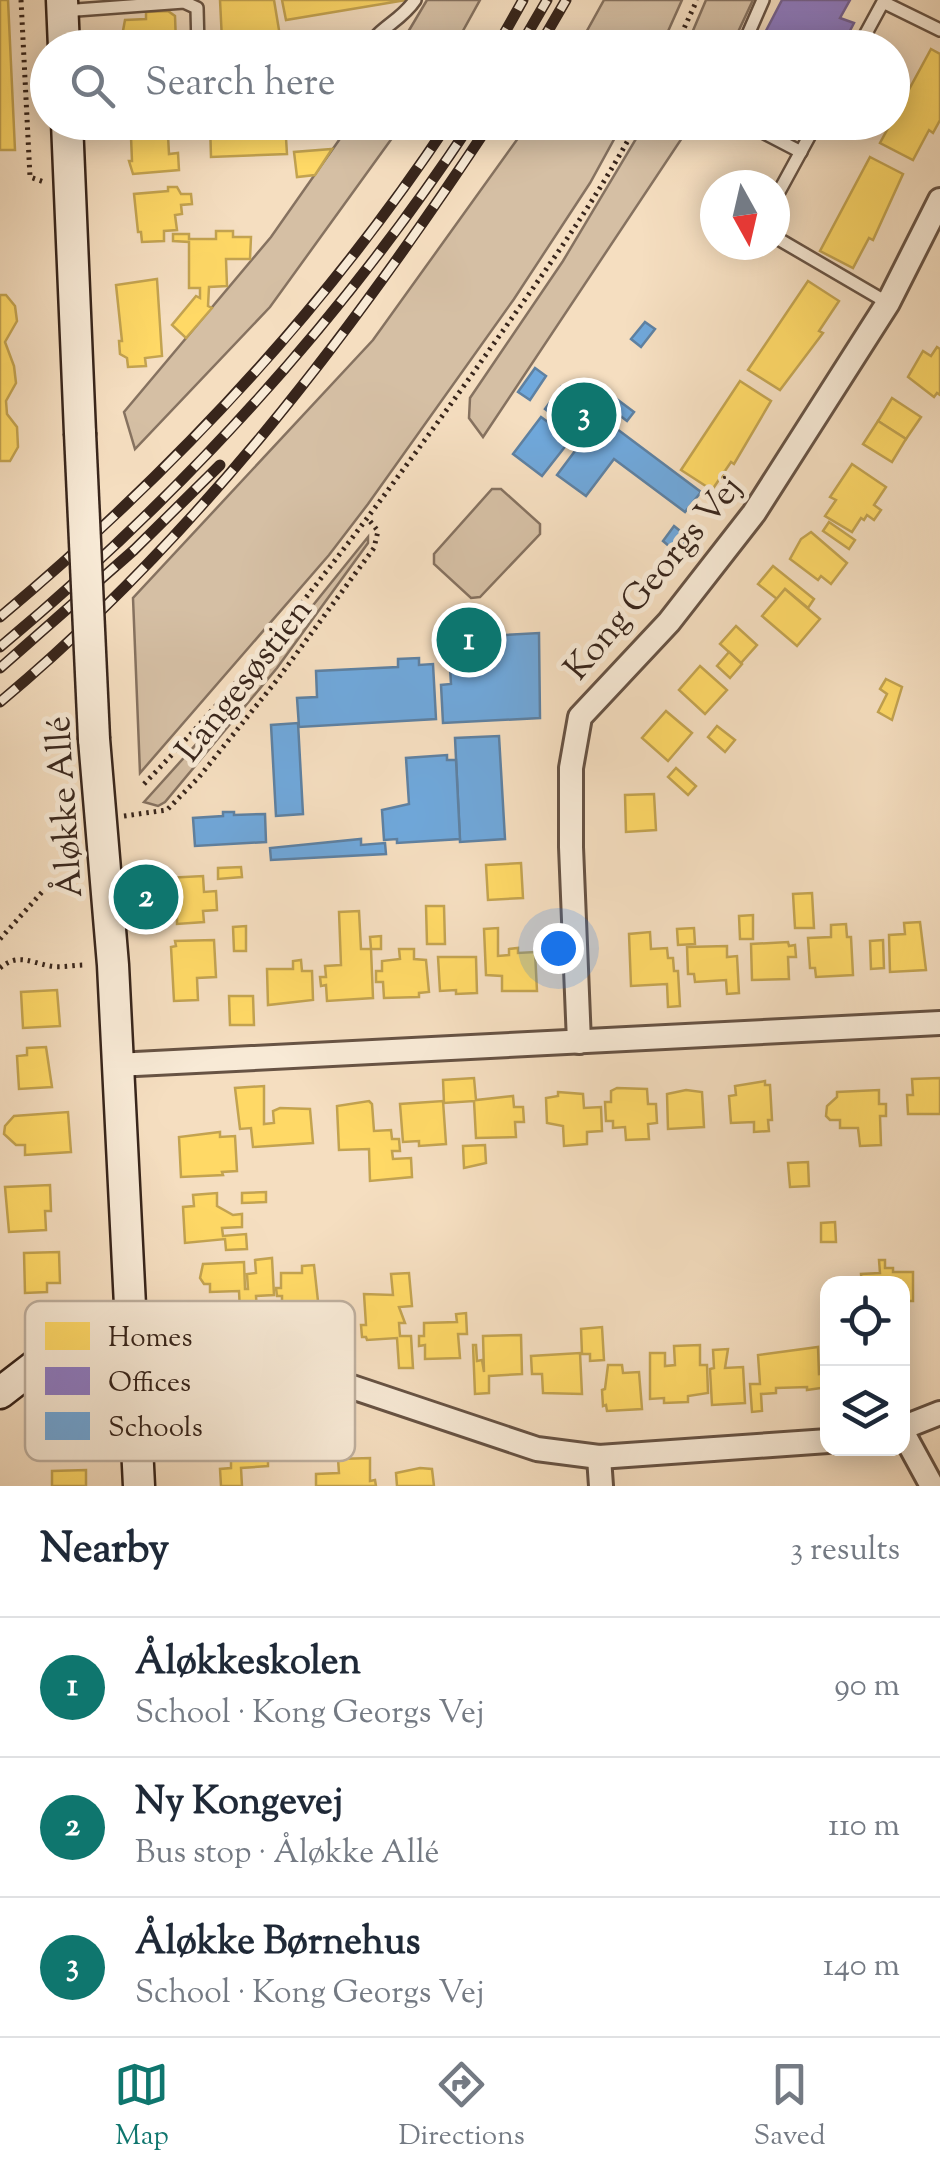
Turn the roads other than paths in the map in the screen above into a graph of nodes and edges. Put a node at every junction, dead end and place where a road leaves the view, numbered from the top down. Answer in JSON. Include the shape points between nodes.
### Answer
{"nodes":[{"id":1,"x":415,"y":0,"type":"edge"},
{"id":2,"x":764,"y":0,"type":"edge"},
{"id":3,"x":62,"y":6,"type":"edge"},
{"id":4,"x":197,"y":30,"type":"edge"},
{"id":5,"x":378,"y":30,"type":"edge"},
{"id":6,"x":750,"y":30,"type":"edge"},
{"id":7,"x":868,"y":30,"type":"edge"},
{"id":8,"x":940,"y":30,"type":"edge"},
{"id":9,"x":68,"y":140,"type":"edge"},
{"id":10,"x":777,"y":140,"type":"edge"},
{"id":11,"x":806,"y":140,"type":"edge"},
{"id":12,"x":800,"y":152,"type":"junction"},
{"id":13,"x":790,"y":171,"type":"edge"},
{"id":14,"x":940,"y":200,"type":"edge"},
{"id":15,"x":790,"y":246,"type":"edge"},
{"id":16,"x":888,"y":303,"type":"junction"},
{"id":17,"x":940,"y":1023,"type":"edge"},
{"id":18,"x":579,"y":1042,"type":"junction"},
{"id":19,"x":116,"y":1064,"type":"junction"},
{"id":20,"x":128,"y":1301,"type":"edge"},
{"id":21,"x":25,"y":1374,"type":"edge"},
{"id":22,"x":355,"y":1388,"type":"edge"},
{"id":23,"x":0,"y":1393,"type":"edge"},
{"id":24,"x":940,"y":1413,"type":"edge"},
{"id":25,"x":910,"y":1426,"type":"edge"},
{"id":26,"x":820,"y":1441,"type":"edge"},
{"id":27,"x":910,"y":1445,"type":"edge"},
{"id":28,"x":600,"y":1457,"type":"junction"},
{"id":29,"x":137,"y":1461,"type":"edge"},
{"id":30,"x":139,"y":1486,"type":"edge"},
{"id":31,"x":601,"y":1486,"type":"edge"},
{"id":32,"x":932,"y":1486,"type":"edge"}],
"edges":[{"from":1,"to":5,"type":"lane","via":[[403,18]]},
{"from":2,"to":6,"type":"lane"},
{"from":3,"to":4,"type":"lane","via":[[184,2],[196,8]]},
{"from":7,"to":8,"type":"lane","via":[[883,2]]},
{"from":9,"to":19,"type":"main road","name":"Åløkke Allé","bridge":true,"via":[[94,739]]},
{"from":10,"to":12,"type":"lane"},
{"from":11,"to":12,"type":"lane"},
{"from":12,"to":13,"type":"lane"},
{"from":14,"to":16,"type":"street","name":"Kong Georgs Vej"},
{"from":15,"to":16,"type":"lane"},
{"from":16,"to":18,"type":"street","name":"Kong Georgs Vej","via":[[754,514],[669,622],[580,716],[571,788]]},
{"from":17,"to":18,"type":"street"},
{"from":18,"to":19,"type":"street"},
{"from":19,"to":20,"type":"main road","name":"Åløkke Allé"},
{"from":21,"to":23,"type":"main road"},
{"from":22,"to":28,"type":"street","via":[[537,1449]]},
{"from":24,"to":25,"type":"street"},
{"from":26,"to":28,"type":"street"},
{"from":27,"to":32,"type":"street"},
{"from":28,"to":31,"type":"street"},
{"from":29,"to":30,"type":"main road","name":"Åløkke Allé"}]}
